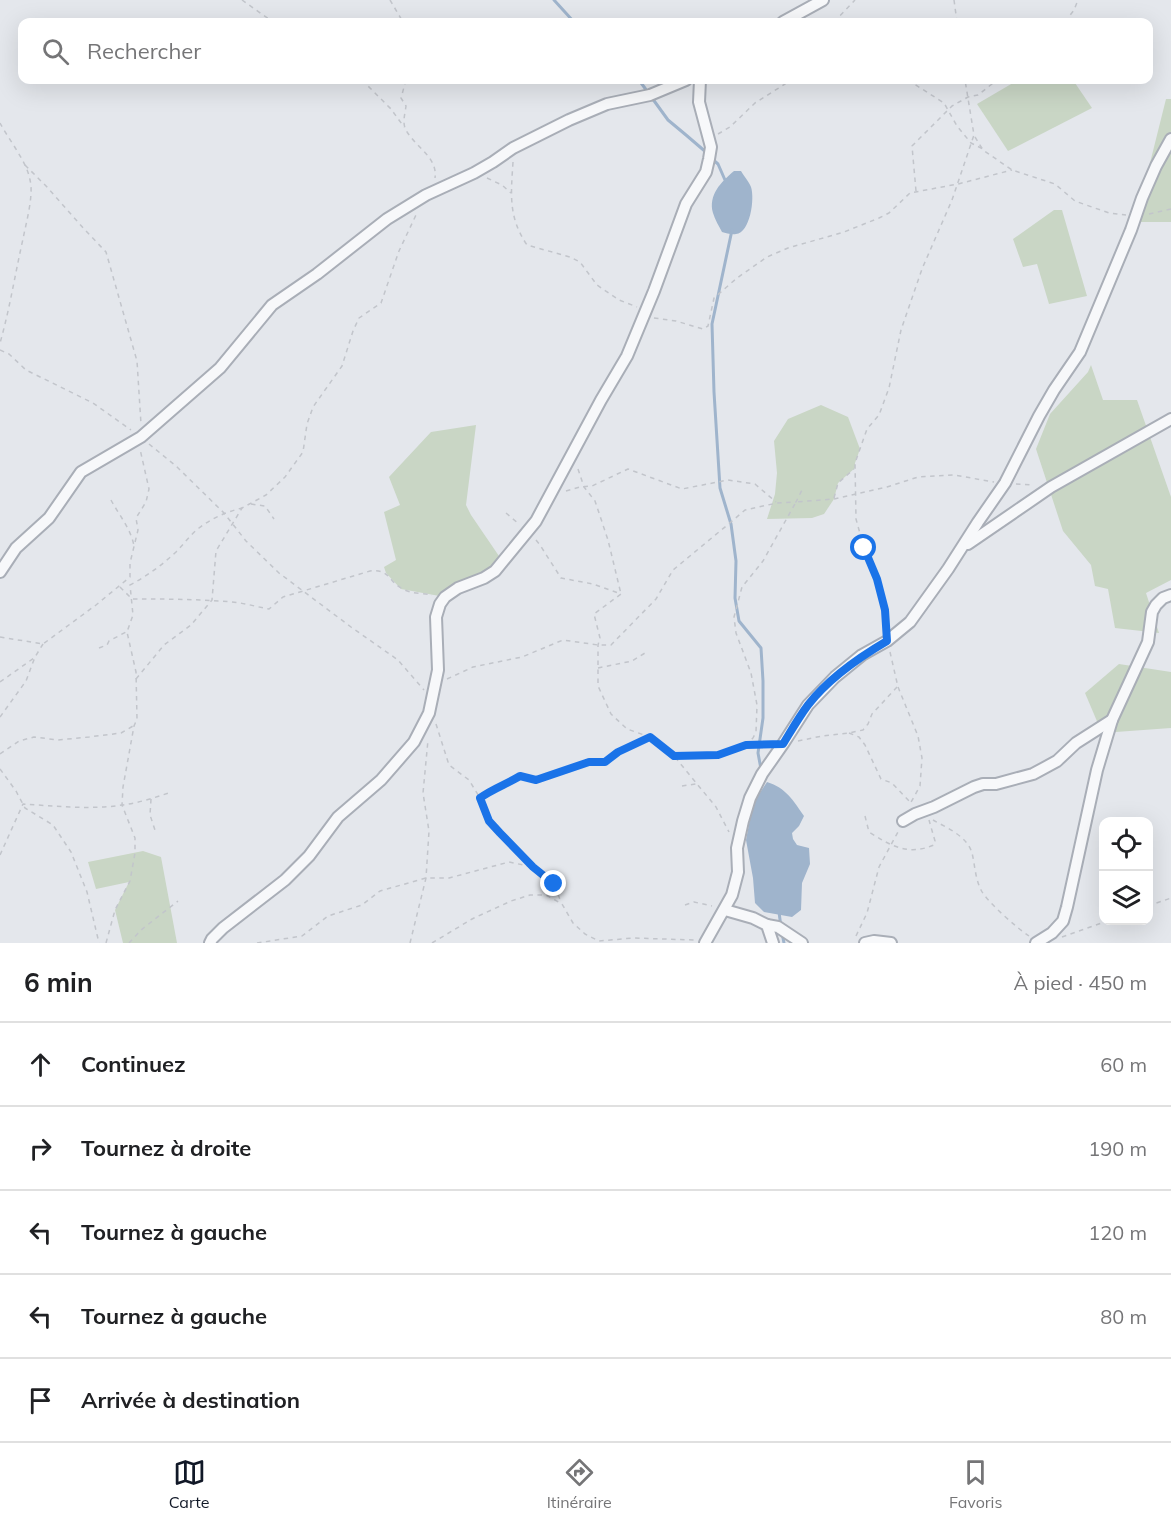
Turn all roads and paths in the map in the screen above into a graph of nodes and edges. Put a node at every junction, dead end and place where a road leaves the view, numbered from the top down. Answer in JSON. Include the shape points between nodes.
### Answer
{"nodes":[{"id":1,"x":242,"y":0,"type":"edge"},
{"id":2,"x":390,"y":0,"type":"edge"},
{"id":3,"x":823,"y":0,"type":"edge"},
{"id":4,"x":855,"y":0,"type":"edge"},
{"id":5,"x":954,"y":0,"type":"edge"},
{"id":6,"x":1078,"y":0,"type":"edge"},
{"id":7,"x":267,"y":18,"type":"edge"},
{"id":8,"x":401,"y":18,"type":"edge"},
{"id":9,"x":790,"y":18,"type":"edge"},
{"id":10,"x":838,"y":18,"type":"edge"},
{"id":11,"x":956,"y":18,"type":"edge"},
{"id":12,"x":1068,"y":18,"type":"edge"},
{"id":13,"x":366,"y":84,"type":"edge"},
{"id":14,"x":405,"y":84,"type":"edge"},
{"id":15,"x":676,"y":84,"type":"edge"},
{"id":16,"x":700,"y":84,"type":"edge"},
{"id":17,"x":785,"y":84,"type":"edge"},
{"id":18,"x":914,"y":84,"type":"edge"},
{"id":19,"x":966,"y":84,"type":"edge"},
{"id":20,"x":992,"y":84,"type":"edge"},
{"id":21,"x":968,"y":97,"type":"junction"},
{"id":22,"x":947,"y":110,"type":"junction"},
{"id":23,"x":0,"y":123,"type":"edge"},
{"id":24,"x":406,"y":131,"type":"junction"},
{"id":25,"x":974,"y":135,"type":"junction"},
{"id":26,"x":1171,"y":139,"type":"edge"},
{"id":27,"x":971,"y":143,"type":"junction"},
{"id":28,"x":711,"y":147,"type":"junction"},
{"id":29,"x":513,"y":148,"type":"junction"},
{"id":30,"x":984,"y":150,"type":"junction"},
{"id":31,"x":25,"y":165,"type":"junction"},
{"id":32,"x":1012,"y":170,"type":"junction"},
{"id":33,"x":474,"y":173,"type":"junction"},
{"id":34,"x":958,"y":184,"type":"junction"},
{"id":35,"x":916,"y":192,"type":"junction"},
{"id":36,"x":511,"y":194,"type":"junction"},
{"id":37,"x":426,"y":195,"type":"junction"},
{"id":38,"x":1171,"y":209,"type":"edge"},
{"id":39,"x":417,"y":214,"type":"dead end"},
{"id":40,"x":1137,"y":216,"type":"junction"},
{"id":41,"x":645,"y":313,"type":"junction"},
{"id":42,"x":0,"y":343,"type":"edge"},
{"id":43,"x":0,"y":350,"type":"edge"},
{"id":44,"x":1171,"y":419,"type":"edge"},
{"id":45,"x":141,"y":437,"type":"junction"},
{"id":46,"x":572,"y":454,"type":"junction"},
{"id":47,"x":855,"y":468,"type":"junction"},
{"id":48,"x":1005,"y":483,"type":"junction"},
{"id":49,"x":584,"y":487,"type":"junction"},
{"id":50,"x":1051,"y":487,"type":"junction"},
{"id":51,"x":803,"y":488,"type":"dead end"},
{"id":52,"x":856,"y":494,"type":"junction"},
{"id":53,"x":550,"y":495,"type":"junction"},
{"id":54,"x":834,"y":499,"type":"junction"},
{"id":55,"x":111,"y":500,"type":"dead end"},
{"id":56,"x":796,"y":502,"type":"junction"},
{"id":57,"x":251,"y":503,"type":"junction"},
{"id":58,"x":777,"y":503,"type":"junction"},
{"id":59,"x":242,"y":508,"type":"junction"},
{"id":60,"x":224,"y":513,"type":"junction"},
{"id":61,"x":506,"y":513,"type":"dead end"},
{"id":62,"x":274,"y":519,"type":"dead end"},
{"id":63,"x":232,"y":524,"type":"junction"},
{"id":64,"x":527,"y":531,"type":"junction"},
{"id":65,"x":135,"y":547,"type":"junction"},
{"id":66,"x":963,"y":548,"type":"junction"},
{"id":67,"x":0,"y":572,"type":"edge"},
{"id":68,"x":130,"y":577,"type":"junction"},
{"id":69,"x":130,"y":585,"type":"junction"},
{"id":70,"x":120,"y":587,"type":"junction"},
{"id":71,"x":302,"y":590,"type":"junction"},
{"id":72,"x":621,"y":594,"type":"junction"},
{"id":73,"x":1171,"y":595,"type":"edge"},
{"id":74,"x":445,"y":597,"type":"junction"},
{"id":75,"x":132,"y":599,"type":"junction"},
{"id":76,"x":212,"y":600,"type":"junction"},
{"id":77,"x":127,"y":632,"type":"junction"},
{"id":78,"x":0,"y":637,"type":"edge"},
{"id":79,"x":887,"y":641,"type":"junction"},
{"id":80,"x":43,"y":644,"type":"junction"},
{"id":81,"x":598,"y":645,"type":"junction"},
{"id":82,"x":99,"y":648,"type":"dead end"},
{"id":83,"x":645,"y":653,"type":"dead end"},
{"id":84,"x":35,"y":657,"type":"junction"},
{"id":85,"x":598,"y":668,"type":"junction"},
{"id":86,"x":136,"y":679,"type":"junction"},
{"id":87,"x":0,"y":682,"type":"edge"},
{"id":88,"x":435,"y":684,"type":"junction"},
{"id":89,"x":898,"y":687,"type":"junction"},
{"id":90,"x":432,"y":701,"type":"junction"},
{"id":91,"x":429,"y":713,"type":"junction"},
{"id":92,"x":0,"y":717,"type":"edge"},
{"id":93,"x":1112,"y":720,"type":"junction"},
{"id":94,"x":134,"y":726,"type":"junction"},
{"id":95,"x":849,"y":733,"type":"junction"},
{"id":96,"x":428,"y":737,"type":"dead end"},
{"id":97,"x":650,"y":737,"type":"junction"},
{"id":98,"x":783,"y":744,"type":"junction"},
{"id":99,"x":746,"y":745,"type":"junction"},
{"id":100,"x":0,"y":754,"type":"edge"},
{"id":101,"x":674,"y":756,"type":"junction"},
{"id":102,"x":0,"y":769,"type":"edge"},
{"id":103,"x":696,"y":784,"type":"junction"},
{"id":104,"x":682,"y":786,"type":"dead end"},
{"id":105,"x":172,"y":792,"type":"dead end"},
{"id":106,"x":480,"y":798,"type":"junction"},
{"id":107,"x":151,"y":799,"type":"junction"},
{"id":108,"x":910,"y":803,"type":"junction"},
{"id":109,"x":23,"y":804,"type":"junction"},
{"id":110,"x":122,"y":806,"type":"junction"},
{"id":111,"x":925,"y":811,"type":"junction"},
{"id":112,"x":865,"y":816,"type":"dead end"},
{"id":113,"x":903,"y":821,"type":"junction"},
{"id":114,"x":154,"y":830,"type":"dead end"},
{"id":115,"x":891,"y":845,"type":"junction"},
{"id":116,"x":737,"y":848,"type":"junction"},
{"id":117,"x":0,"y":855,"type":"edge"},
{"id":118,"x":533,"y":867,"type":"junction"},
{"id":119,"x":426,"y":878,"type":"junction"},
{"id":120,"x":1171,"y":898,"type":"edge"},
{"id":121,"x":178,"y":901,"type":"dead end"},
{"id":122,"x":562,"y":904,"type":"junction"},
{"id":123,"x":685,"y":905,"type":"dead end"},
{"id":124,"x":1153,"y":905,"type":"edge"},
{"id":125,"x":725,"y":910,"type":"junction"},
{"id":126,"x":767,"y":925,"type":"junction"},
{"id":127,"x":1099,"y":925,"type":"edge"},
{"id":128,"x":676,"y":938,"type":"junction"},
{"id":129,"x":1059,"y":939,"type":"dead end"},
{"id":130,"x":211,"y":941,"type":"edge"},
{"id":131,"x":706,"y":941,"type":"edge"},
{"id":132,"x":1038,"y":942,"type":"edge"},
{"id":133,"x":99,"y":943,"type":"edge"},
{"id":134,"x":106,"y":943,"type":"edge"},
{"id":135,"x":129,"y":943,"type":"edge"},
{"id":136,"x":257,"y":943,"type":"edge"},
{"id":137,"x":411,"y":943,"type":"edge"},
{"id":138,"x":432,"y":943,"type":"edge"},
{"id":139,"x":680,"y":943,"type":"edge"},
{"id":140,"x":773,"y":943,"type":"edge"},
{"id":141,"x":802,"y":943,"type":"edge"},
{"id":142,"x":853,"y":943,"type":"edge"},
{"id":143,"x":865,"y":943,"type":"edge"},
{"id":144,"x":891,"y":943,"type":"edge"}],
"edges":[{"from":1,"to":7,"type":"path"},
{"from":2,"to":8,"type":"path"},
{"from":3,"to":9,"type":"street"},
{"from":4,"to":10,"type":"path"},
{"from":5,"to":11,"type":"path"},
{"from":6,"to":12,"type":"path"},
{"from":13,"to":24,"type":"path"},
{"from":14,"to":24,"type":"path","via":[[401,98],[406,106]]},
{"from":15,"to":29,"type":"street","via":[[650,95],[607,104]]},
{"from":16,"to":28,"type":"street","via":[[699,102]]},
{"from":17,"to":28,"type":"path","via":[[712,138]]},
{"from":18,"to":22,"type":"path","via":[[944,103]]},
{"from":19,"to":21,"type":"path"},
{"from":20,"to":21,"type":"path","via":[[978,95]]},
{"from":21,"to":22,"type":"path"},
{"from":21,"to":25,"type":"path"},
{"from":22,"to":27,"type":"path"},
{"from":22,"to":35,"type":"path","via":[[912,146]]},
{"from":23,"to":31,"type":"path"},
{"from":24,"to":37,"type":"path","via":[[435,167],[436,176]]},
{"from":25,"to":27,"type":"path"},
{"from":25,"to":30,"type":"path"},
{"from":26,"to":40,"type":"street"},
{"from":27,"to":30,"type":"path"},
{"from":27,"to":34,"type":"path"},
{"from":28,"to":41,"type":"street","via":[[706,172],[687,204]]},
{"from":29,"to":33,"type":"street"},
{"from":29,"to":36,"type":"path"},
{"from":30,"to":32,"type":"path"},
{"from":31,"to":42,"type":"path","via":[[31,182],[29,207]]},
{"from":31,"to":45,"type":"path","via":[[106,252],[137,361]]},
{"from":32,"to":34,"type":"path"},
{"from":32,"to":40,"type":"path","via":[[1055,184],[1075,201],[1109,213]]},
{"from":33,"to":36,"type":"path","via":[[502,185]]},
{"from":33,"to":37,"type":"street"},
{"from":34,"to":35,"type":"path"},
{"from":34,"to":47,"type":"path","via":[[922,269],[901,330],[889,388],[879,415],[867,429]]},
{"from":35,"to":41,"type":"path","via":[[879,218],[767,257],[714,298],[708,326],[703,329]]},
{"from":36,"to":41,"type":"path","via":[[519,234],[527,245],[570,256],[580,262],[597,285]]},
{"from":37,"to":45,"type":"street","via":[[387,219],[272,305],[220,368]]},
{"from":38,"to":40,"type":"path"},
{"from":39,"to":57,"type":"path","via":[[381,303],[360,318],[342,366],[313,407],[303,452],[285,477]]},
{"from":40,"to":48,"type":"street","via":[[1080,352],[1039,416]]},
{"from":41,"to":46,"type":"street","via":[[627,356]]},
{"from":43,"to":45,"type":"path","via":[[26,370],[93,403]]},
{"from":44,"to":50,"type":"street"},
{"from":45,"to":60,"type":"path"},
{"from":45,"to":65,"type":"path","via":[[149,489],[136,518]]},
{"from":45,"to":67,"type":"street","via":[[81,472],[50,518],[16,548]]},
{"from":46,"to":49,"type":"path"},
{"from":46,"to":53,"type":"street"},
{"from":47,"to":52,"type":"path"},
{"from":47,"to":54,"type":"path","via":[[838,483]]},
{"from":48,"to":50,"type":"path"},
{"from":48,"to":52,"type":"path","via":[[954,475],[918,477]]},
{"from":48,"to":66,"type":"street"},
{"from":49,"to":53,"type":"path"},
{"from":49,"to":58,"type":"path","via":[[628,469],[682,489],[728,480],[755,484]]},
{"from":49,"to":72,"type":"path","via":[[595,501]]},
{"from":50,"to":66,"type":"street"},
{"from":51,"to":56,"type":"path"},
{"from":52,"to":54,"type":"path"},
{"from":52,"to":79,"type":"path","via":[[856,519],[885,610]]},
{"from":53,"to":64,"type":"street"},
{"from":54,"to":56,"type":"path"},
{"from":55,"to":65,"type":"path","via":[[132,534]]},
{"from":56,"to":58,"type":"path"},
{"from":56,"to":99,"type":"path","via":[[763,561],[742,587],[734,617],[757,705],[756,732]]},
{"from":57,"to":59,"type":"path"},
{"from":57,"to":62,"type":"path","via":[[265,506]]},
{"from":58,"to":81,"type":"path","via":[[745,510],[709,538],[673,570],[656,599],[621,636],[611,645]]},
{"from":59,"to":60,"type":"path"},
{"from":59,"to":63,"type":"path"},
{"from":60,"to":63,"type":"path"},
{"from":60,"to":69,"type":"path","via":[[198,528],[150,574]]},
{"from":61,"to":64,"type":"path"},
{"from":63,"to":71,"type":"path","via":[[279,573]]},
{"from":63,"to":76,"type":"path","via":[[216,551]]},
{"from":64,"to":72,"type":"path","via":[[561,578]]},
{"from":64,"to":74,"type":"street","via":[[495,571]]},
{"from":65,"to":68,"type":"path"},
{"from":66,"to":79,"type":"street","via":[[910,622]]},
{"from":68,"to":69,"type":"path"},
{"from":68,"to":70,"type":"path"},
{"from":69,"to":75,"type":"path"},
{"from":70,"to":75,"type":"path"},
{"from":70,"to":80,"type":"path"},
{"from":71,"to":74,"type":"path","via":[[378,570],[387,573],[401,589]]},
{"from":71,"to":76,"type":"path","via":[[283,597],[269,609]]},
{"from":71,"to":90,"type":"path","via":[[398,660]]},
{"from":72,"to":81,"type":"path","via":[[594,614]]},
{"from":73,"to":93,"type":"street","via":[[1163,598],[1152,612],[1148,642]]},
{"from":74,"to":88,"type":"street","via":[[436,617]]},
{"from":75,"to":76,"type":"path"},
{"from":75,"to":77,"type":"path","via":[[134,615]]},
{"from":76,"to":86,"type":"path","via":[[191,625],[164,645]]},
{"from":77,"to":82,"type":"path"},
{"from":77,"to":86,"type":"path"},
{"from":78,"to":80,"type":"path"},
{"from":79,"to":89,"type":"path"},
{"from":79,"to":98,"type":"street","via":[[835,677],[808,705]]},
{"from":80,"to":84,"type":"path"},
{"from":81,"to":85,"type":"path"},
{"from":81,"to":88,"type":"path","via":[[563,640],[522,657],[473,667]]},
{"from":83,"to":85,"type":"path","via":[[633,661]]},
{"from":84,"to":87,"type":"path"},
{"from":84,"to":92,"type":"path","via":[[26,681]]},
{"from":85,"to":97,"type":"path","via":[[597,686],[611,714],[627,729]]},
{"from":86,"to":94,"type":"path"},
{"from":88,"to":90,"type":"street"},
{"from":89,"to":95,"type":"path","via":[[872,714],[865,728]]},
{"from":89,"to":108,"type":"path","via":[[918,736],[922,758],[920,786]]},
{"from":90,"to":91,"type":"street"},
{"from":91,"to":106,"type":"path","via":[[438,728],[449,765],[469,780]]},
{"from":91,"to":130,"type":"street","via":[[414,742],[381,780],[338,817],[309,856]]},
{"from":93,"to":111,"type":"street","via":[[1034,774],[974,787]]},
{"from":93,"to":132,"type":"street","via":[[1063,921]]},
{"from":94,"to":100,"type":"path","via":[[121,733],[89,737],[33,737]]},
{"from":94,"to":110,"type":"path"},
{"from":95,"to":98,"type":"path"},
{"from":95,"to":108,"type":"path","via":[[865,745],[881,779],[892,783]]},
{"from":96,"to":119,"type":"path","via":[[423,793],[429,831]]},
{"from":97,"to":101,"type":"path"},
{"from":97,"to":106,"type":"path","via":[[605,762],[589,762],[536,780],[520,776]]},
{"from":98,"to":99,"type":"path"},
{"from":98,"to":116,"type":"street","via":[[750,798]]},
{"from":99,"to":101,"type":"path","via":[[718,755]]},
{"from":101,"to":103,"type":"path"},
{"from":102,"to":109,"type":"path"},
{"from":103,"to":104,"type":"path"},
{"from":103,"to":116,"type":"path","via":[[716,807]]},
{"from":105,"to":107,"type":"path"},
{"from":106,"to":118,"type":"path","via":[[489,821]]},
{"from":107,"to":110,"type":"path"},
{"from":107,"to":114,"type":"path"},
{"from":108,"to":111,"type":"path"},
{"from":108,"to":113,"type":"path"},
{"from":109,"to":110,"type":"path"},
{"from":109,"to":117,"type":"path"},
{"from":109,"to":133,"type":"path","via":[[53,825],[71,852],[87,892]]},
{"from":110,"to":134,"type":"path","via":[[135,838],[135,853],[130,881],[115,910]]},
{"from":111,"to":113,"type":"street"},
{"from":112,"to":115,"type":"path","via":[[869,832]]},
{"from":113,"to":115,"type":"path"},
{"from":115,"to":132,"type":"path","via":[[902,850],[934,845],[929,817],[960,836],[971,850],[982,892],[1016,927]]},
{"from":115,"to":142,"type":"path","via":[[879,867],[867,913]]},
{"from":116,"to":125,"type":"street","via":[[738,872]]},
{"from":118,"to":119,"type":"path","via":[[509,862],[449,878]]},
{"from":118,"to":122,"type":"path","via":[[554,884]]},
{"from":119,"to":136,"type":"path","via":[[380,891],[363,905],[328,916],[302,936]]},
{"from":119,"to":137,"type":"path"},
{"from":120,"to":124,"type":"path"},
{"from":121,"to":135,"type":"path"},
{"from":122,"to":128,"type":"path","via":[[573,922],[599,941]]},
{"from":122,"to":138,"type":"path","via":[[546,895],[530,895],[472,919]]},
{"from":123,"to":125,"type":"path","via":[[694,902]]},
{"from":125,"to":126,"type":"street"},
{"from":125,"to":131,"type":"street"},
{"from":126,"to":140,"type":"street"},
{"from":126,"to":141,"type":"street","via":[[778,927]]},
{"from":127,"to":129,"type":"path"},
{"from":128,"to":131,"type":"path"},
{"from":128,"to":139,"type":"path"},
{"from":143,"to":144,"type":"street"}]}
